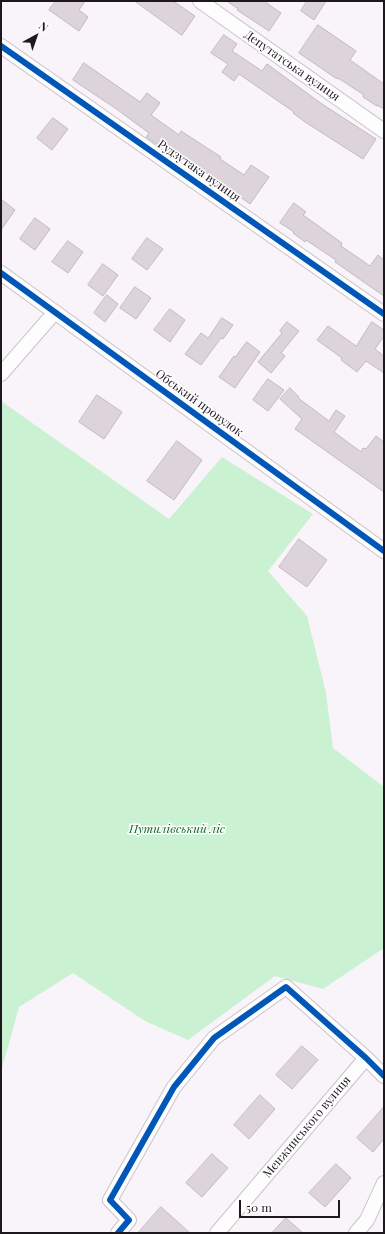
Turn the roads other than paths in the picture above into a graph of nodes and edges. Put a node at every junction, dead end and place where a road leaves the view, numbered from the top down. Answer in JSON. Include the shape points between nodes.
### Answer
{"nodes":[{"id":1,"x":200,"y":1,"type":"edge"},
{"id":2,"x":1,"y":46,"type":"edge"},
{"id":3,"x":384,"y":130,"type":"edge"},
{"id":4,"x":1,"y":273,"type":"edge"},
{"id":5,"x":55,"y":312,"type":"junction"},
{"id":6,"x":384,"y":314,"type":"edge"},
{"id":7,"x":1,"y":374,"type":"edge"},
{"id":8,"x":384,"y":551,"type":"edge"},
{"id":9,"x":366,"y":1058,"type":"junction"},
{"id":10,"x":384,"y":1076,"type":"edge"},
{"id":11,"x":384,"y":1183,"type":"edge"},
{"id":12,"x":118,"y":1233,"type":"edge"},
{"id":13,"x":217,"y":1233,"type":"edge"},
{"id":14,"x":356,"y":1233,"type":"edge"}],
"edges":[{"from":1,"to":3,"type":"street","name":"Депутатська вулиця"},
{"from":2,"to":6,"type":"street","name":"Рудзутака вулиця"},
{"from":4,"to":5,"type":"street","name":"Обський провулок"},
{"from":5,"to":7,"type":"street"},
{"from":5,"to":8,"type":"street","name":"Обський провулок"},
{"from":9,"to":10,"type":"street"},
{"from":9,"to":12,"type":"street","via":[[286,987],[280,991],[214,1038],[174,1087],[110,1200],[129,1220]]},
{"from":9,"to":13,"type":"street","name":"Менжинського вулиця"},
{"from":11,"to":14,"type":"street","via":[[367,1220]]}]}
